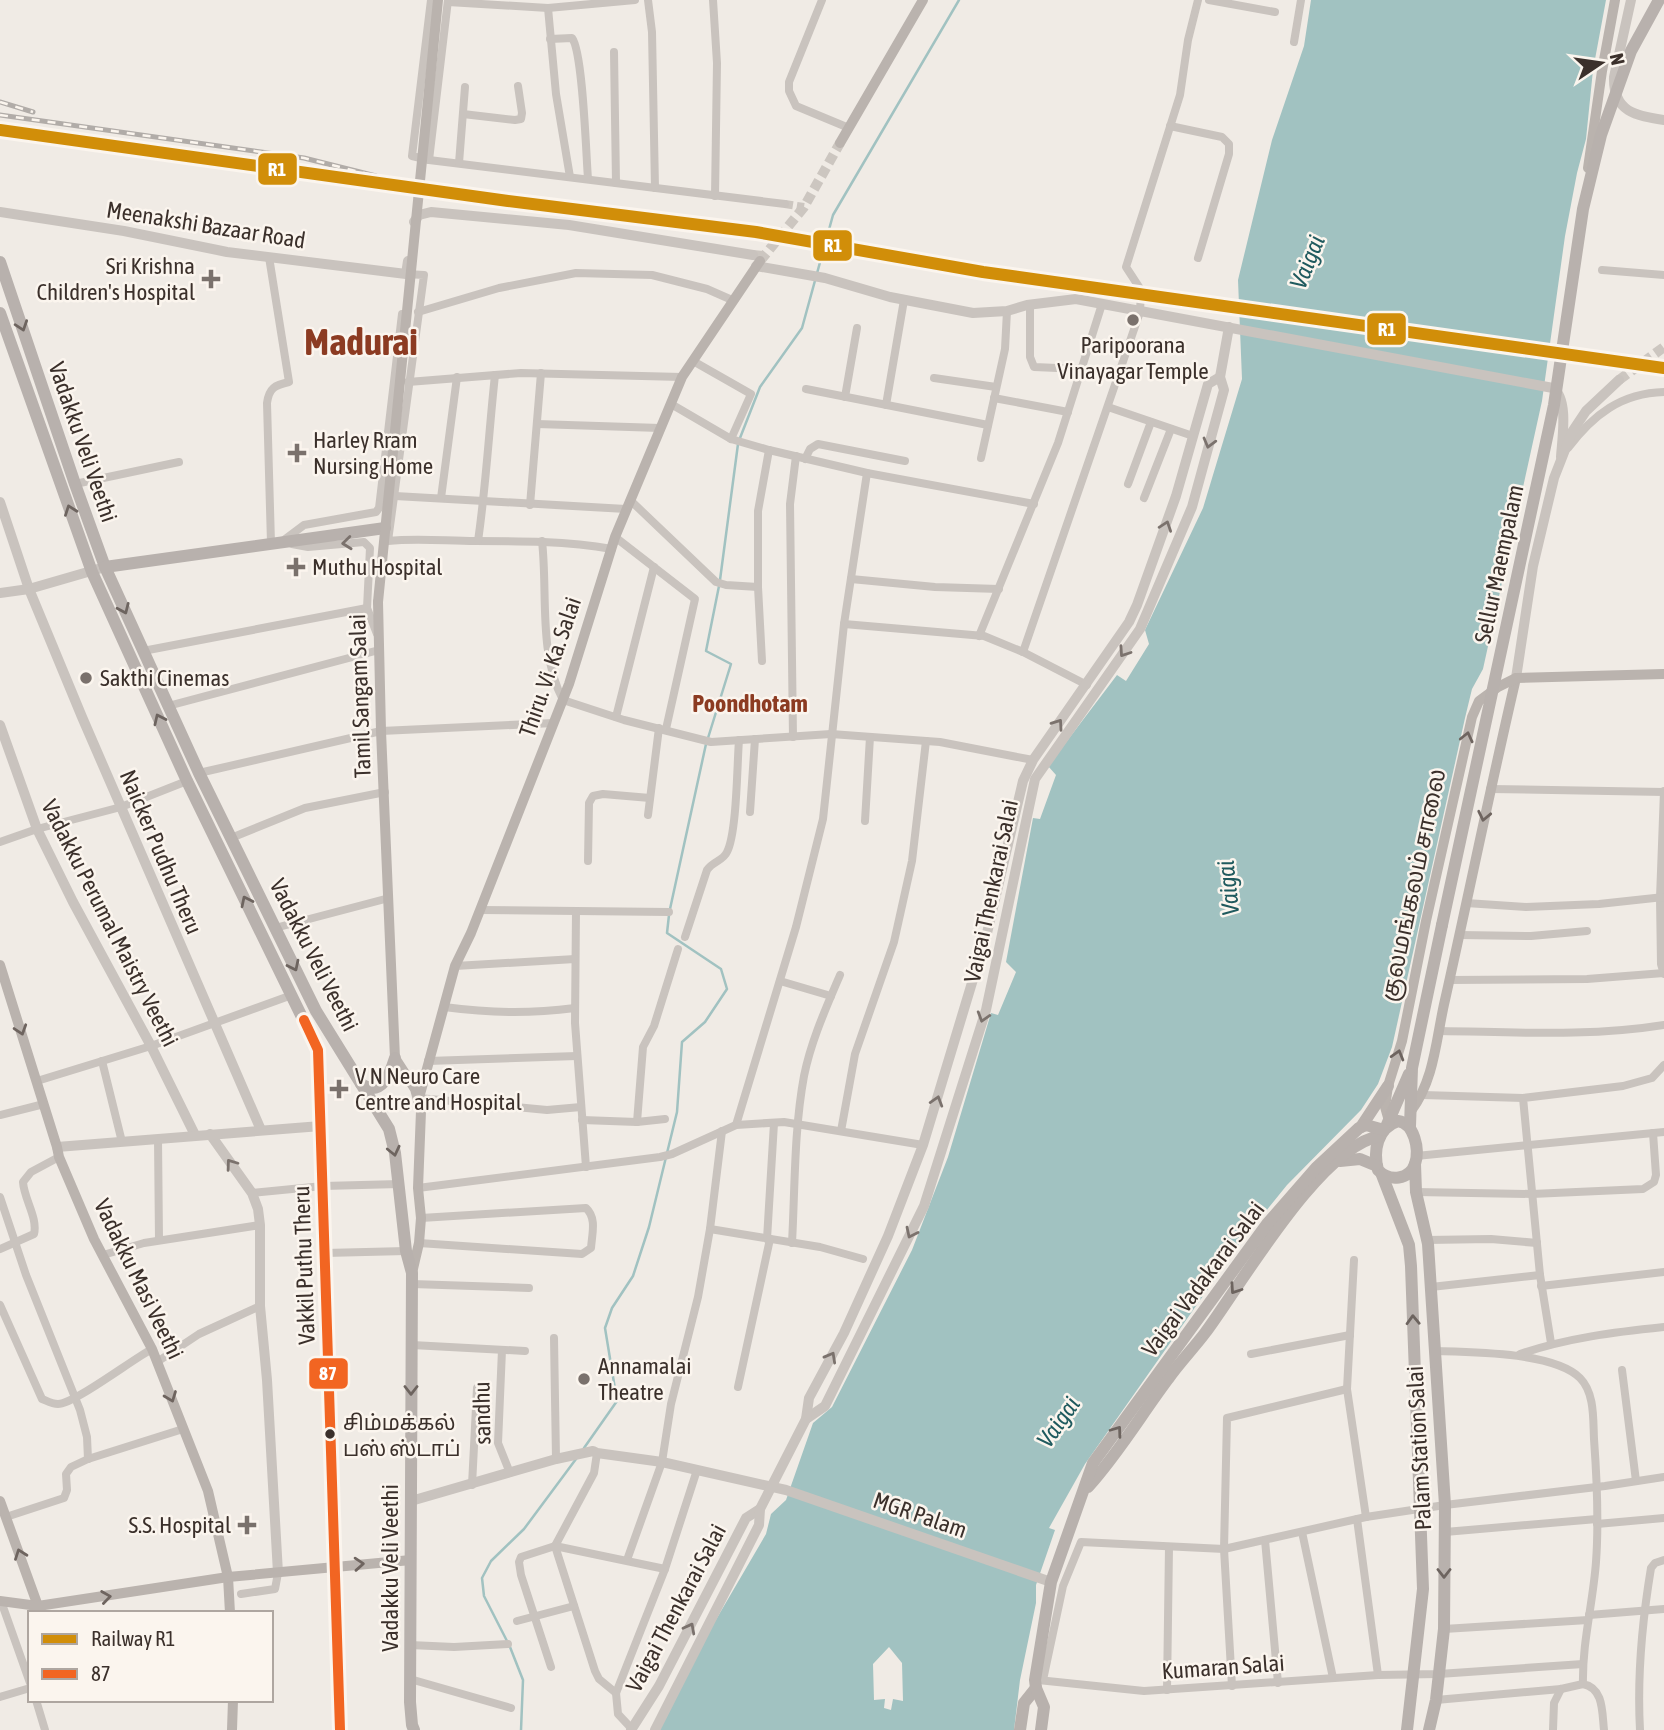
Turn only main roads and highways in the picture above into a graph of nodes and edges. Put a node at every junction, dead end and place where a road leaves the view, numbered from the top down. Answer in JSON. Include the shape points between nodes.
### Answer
{"nodes":[{"id":1,"x":923,"y":0,"type":"edge"},
{"id":2,"x":1615,"y":0,"type":"edge"},
{"id":3,"x":1659,"y":0,"type":"edge"},
{"id":4,"x":445,"y":1,"type":"edge"},
{"id":5,"x":840,"y":143,"type":"tunnel mouth"},
{"id":6,"x":1583,"y":209,"type":"junction"},
{"id":7,"x":756,"y":260,"type":"tunnel mouth"},
{"id":8,"x":0,"y":262,"type":"edge"},
{"id":9,"x":0,"y":313,"type":"edge"},
{"id":10,"x":387,"y":534,"type":"junction"},
{"id":11,"x":105,"y":567,"type":"junction"},
{"id":12,"x":1664,"y":674,"type":"edge"},
{"id":13,"x":1516,"y":678,"type":"junction"},
{"id":14,"x":0,"y":965,"type":"edge"},
{"id":15,"x":339,"y":1048,"type":"junction"},
{"id":16,"x":318,"y":1050,"type":"junction"},
{"id":17,"x":395,"y":1058,"type":"junction"},
{"id":18,"x":1412,"y":1068,"type":"junction"},
{"id":19,"x":361,"y":1084,"type":"junction"},
{"id":20,"x":1388,"y":1086,"type":"junction"},
{"id":21,"x":419,"y":1098,"type":"junction"},
{"id":22,"x":1411,"y":1111,"type":"junction"},
{"id":23,"x":1410,"y":1126,"type":"junction"},
{"id":24,"x":1361,"y":1127,"type":"junction"},
{"id":25,"x":1385,"y":1129,"type":"junction"},
{"id":26,"x":1416,"y":1160,"type":"junction"},
{"id":27,"x":1338,"y":1161,"type":"junction"},
{"id":28,"x":1379,"y":1170,"type":"junction"},
{"id":29,"x":412,"y":1278,"type":"junction"},
{"id":30,"x":1083,"y":1496,"type":"junction"},
{"id":31,"x":0,"y":1502,"type":"edge"},
{"id":32,"x":411,"y":1560,"type":"junction"},
{"id":33,"x":334,"y":1566,"type":"junction"},
{"id":34,"x":228,"y":1577,"type":"junction"},
{"id":35,"x":0,"y":1601,"type":"edge"},
{"id":36,"x":38,"y":1606,"type":"junction"},
{"id":37,"x":230,"y":1611,"type":"edge"},
{"id":38,"x":1038,"y":1683,"type":"junction"},
{"id":39,"x":233,"y":1702,"type":"edge"},
{"id":40,"x":413,"y":1728,"type":"edge"},
{"id":41,"x":232,"y":1730,"type":"edge"},
{"id":42,"x":340,"y":1730,"type":"edge"},
{"id":43,"x":1020,"y":1730,"type":"edge"},
{"id":44,"x":1041,"y":1730,"type":"edge"},
{"id":45,"x":1407,"y":1730,"type":"edge"},
{"id":46,"x":1429,"y":1730,"type":"edge"}],
"edges":[{"from":1,"to":5,"type":"main road"},
{"from":2,"to":6,"type":"main road","name":"Sellur Maempalam","bridge":true},
{"from":3,"to":6,"type":"main road","name":"Sellur Maempalam","bridge":true,"via":[[1631,51],[1601,135]]},
{"from":4,"to":10,"type":"main road","name":"Tamil Sangam Salai","bridge":true},
{"from":6,"to":18,"type":"main road","name":"Sellur Maempalam","bridge":true,"via":[[1555,405]]},
{"from":7,"to":21,"type":"main road","name":"Thiru. Vi. Ka. Salai","via":[[682,377],[628,504],[563,700],[455,966]]},
{"from":8,"to":11,"type":"main road","name":"Vadakku Veli Veethi","one_way":true},
{"from":16,"to":9,"type":"main road","name":"Vadakku Veli Veethi","one_way":true,"via":[[92,572]]},
{"from":10,"to":11,"type":"main road","via":[[306,538]]},
{"from":10,"to":17,"type":"main road","name":"Tamil Sangam Salai","bridge":true,"via":[[378,637]]},
{"from":11,"to":15,"type":"main road","name":"Vadakku Veli Veethi","one_way":true,"via":[[199,773],[316,1011]]},
{"from":12,"to":13,"type":"main road","name":"குலமங்கலம் சாலை"},
{"from":20,"to":13,"type":"main road","name":"குலமங்கலம் சாலை","one_way":true,"via":[[1402,1041],[1472,717],[1479,701]]},
{"from":13,"to":22,"type":"main road","one_way":true,"via":[[1440,1031],[1423,1096]]},
{"from":14,"to":34,"type":"main road","name":"Vadakku Masi Veethi","one_way":true,"via":[[58,1152],[103,1255],[152,1349],[208,1491]]},
{"from":15,"to":16,"type":"main road"},
{"from":15,"to":19,"type":"main road","name":"Vadakku Veli Veethi"},
{"from":16,"to":33,"type":"main road","name":"Vakkil Puthu Theru"},
{"from":17,"to":19,"type":"main road","via":[[384,1083],[374,1088]]},
{"from":17,"to":21,"type":"main road"},
{"from":18,"to":22,"type":"main road"},
{"from":18,"to":25,"type":"main road"},
{"from":19,"to":29,"type":"main road","name":"Vadakku Veli Veethi","one_way":true,"via":[[389,1129]]},
{"from":20,"to":24,"type":"main road","name":"Vaigai Vadakarai Salai"},
{"from":20,"to":25,"type":"main road","name":"குலமங்கலம் சாலை"},
{"from":21,"to":29,"type":"main road","via":[[421,1218]]},
{"from":22,"to":23,"type":"main road"},
{"from":23,"to":25,"type":"main road","via":[[1398,1121]]},
{"from":23,"to":26,"type":"main road"},
{"from":24,"to":25,"type":"main road"},
{"from":30,"to":24,"type":"main road","name":"Vaigai Vadakarai Salai","one_way":true,"via":[[1093,1463],[1268,1224],[1316,1167]]},
{"from":25,"to":27,"type":"main road","name":"Vaigai Vadakarai Salai"},
{"from":25,"to":28,"type":"main road","via":[[1376,1150]]},
{"from":26,"to":28,"type":"main road","via":[[1409,1173],[1400,1177],[1391,1178]]},
{"from":26,"to":46,"type":"main road","name":"Palam Station Salai","one_way":true,"via":[[1416,1192],[1431,1287],[1445,1505],[1444,1629]]},
{"from":27,"to":28,"type":"main road","via":[[1360,1159]]},
{"from":27,"to":30,"type":"main road","name":"Vaigai Vadakarai Salai","one_way":true,"via":[[1273,1233]]},
{"from":45,"to":28,"type":"main road","name":"Palam Station Salai","one_way":true,"via":[[1423,1589],[1409,1245]]},
{"from":29,"to":32,"type":"main road","name":"Vadakku Veli Veethi","one_way":true},
{"from":30,"to":38,"type":"main road","name":"Vaigai Vadakarai Salai","via":[[1046,1580]]},
{"from":36,"to":31,"type":"main road","one_way":true},
{"from":33,"to":32,"type":"main road","one_way":true},
{"from":32,"to":40,"type":"main road","name":"Vadakku Veli Veethi"},
{"from":33,"to":34,"type":"main road"},
{"from":33,"to":42,"type":"main road","name":"Vakkil Puthu Theru"},
{"from":36,"to":34,"type":"main road","one_way":true},
{"from":34,"to":37,"type":"main road","name":"Vadakku Masi Veethi"},
{"from":35,"to":36,"type":"main road"},
{"from":38,"to":43,"type":"main road","name":"Vaigai Vadakarai Salai","via":[[1024,1703]]},
{"from":38,"to":44,"type":"main road","name":"Vaigai Vadakarai Salai","via":[[1044,1707]]},
{"from":39,"to":41,"type":"main road"}]}
